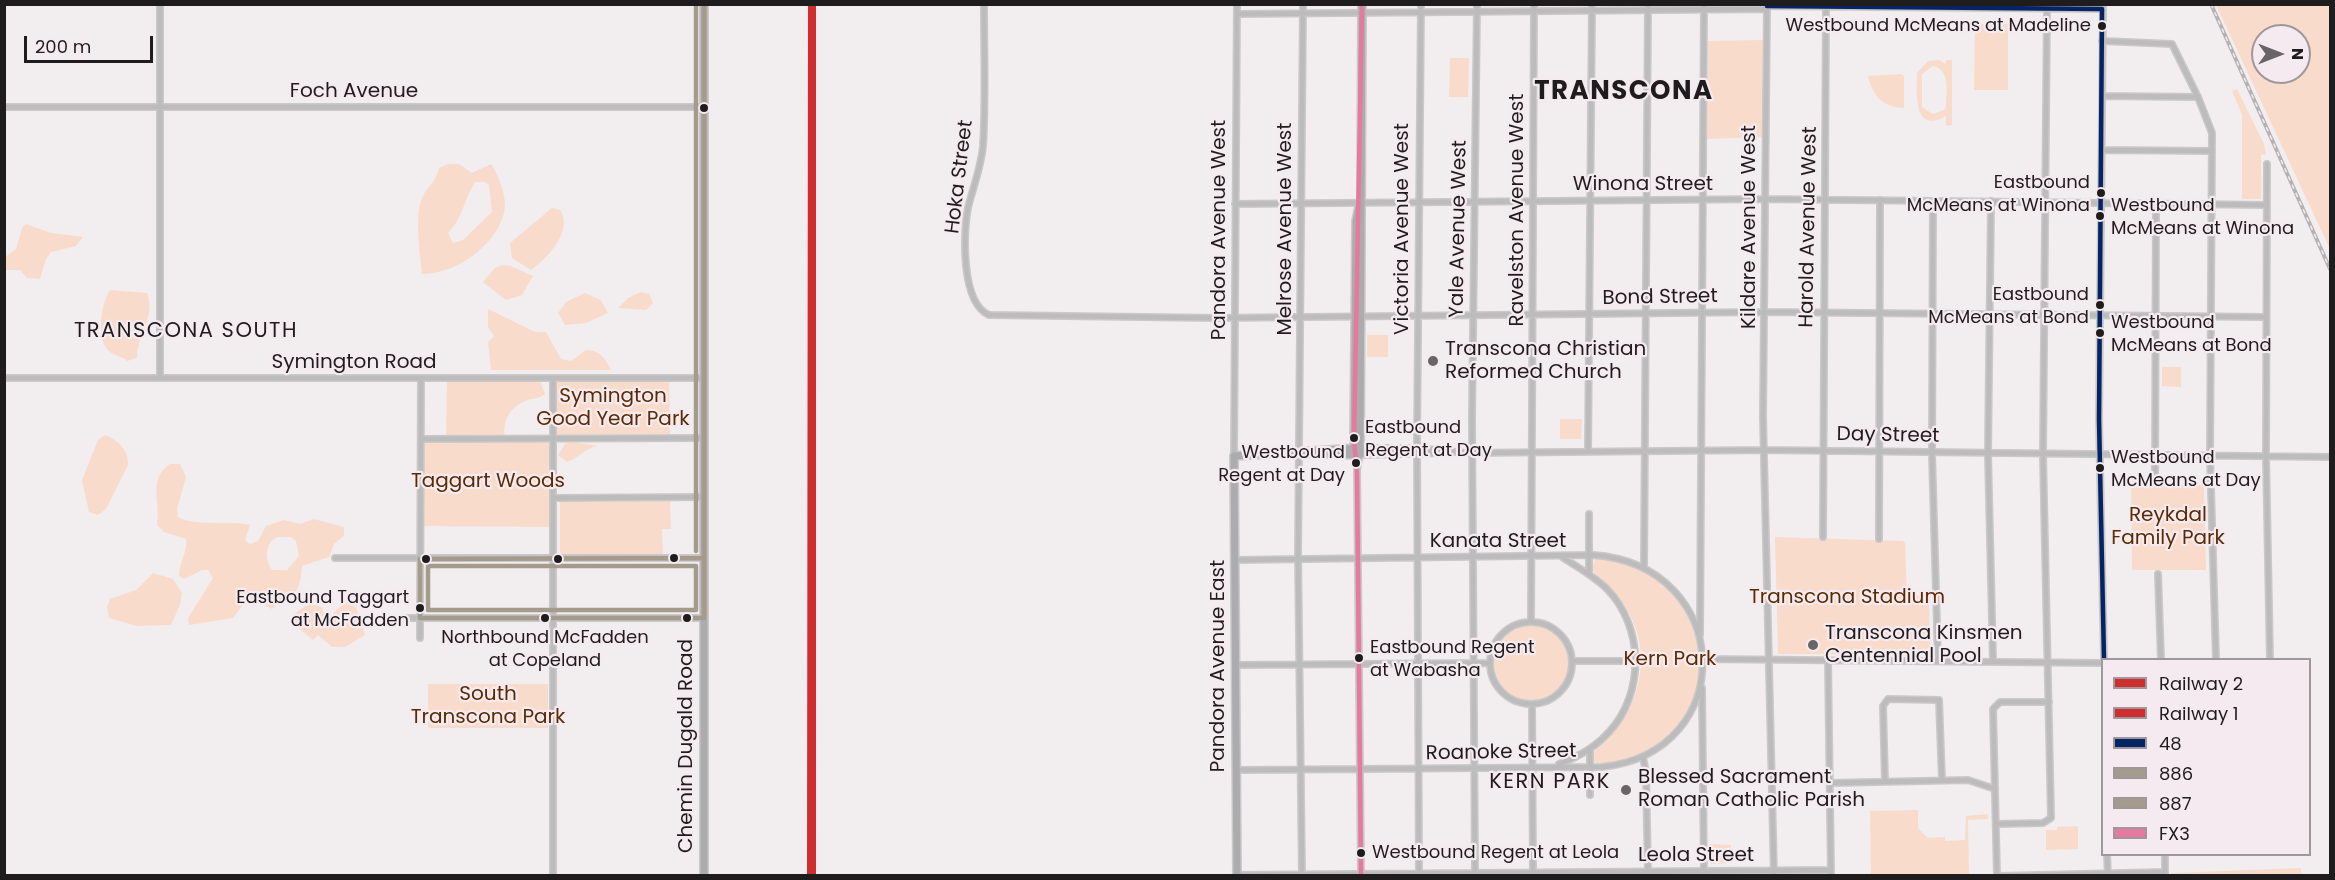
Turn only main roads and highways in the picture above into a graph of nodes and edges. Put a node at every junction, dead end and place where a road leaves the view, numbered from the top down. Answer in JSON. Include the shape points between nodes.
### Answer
{"nodes":[{"id":1,"x":704,"y":4,"type":"edge"},
{"id":2,"x":1362,"y":8,"type":"edge"},
{"id":3,"x":1234,"y":456,"type":"joint"},
{"id":4,"x":1237,"y":875,"type":"edge"},
{"id":5,"x":704,"y":876,"type":"edge"}],
"edges":[{"from":1,"to":5,"type":"main road","name":"Chemin Dugald Road"},
{"from":2,"to":3,"type":"main road","name":"Day Street","via":[[1360,202],[1356,221],[1357,451]]},
{"from":3,"to":4,"type":"main road","name":"Pandora Avenue East"}]}
